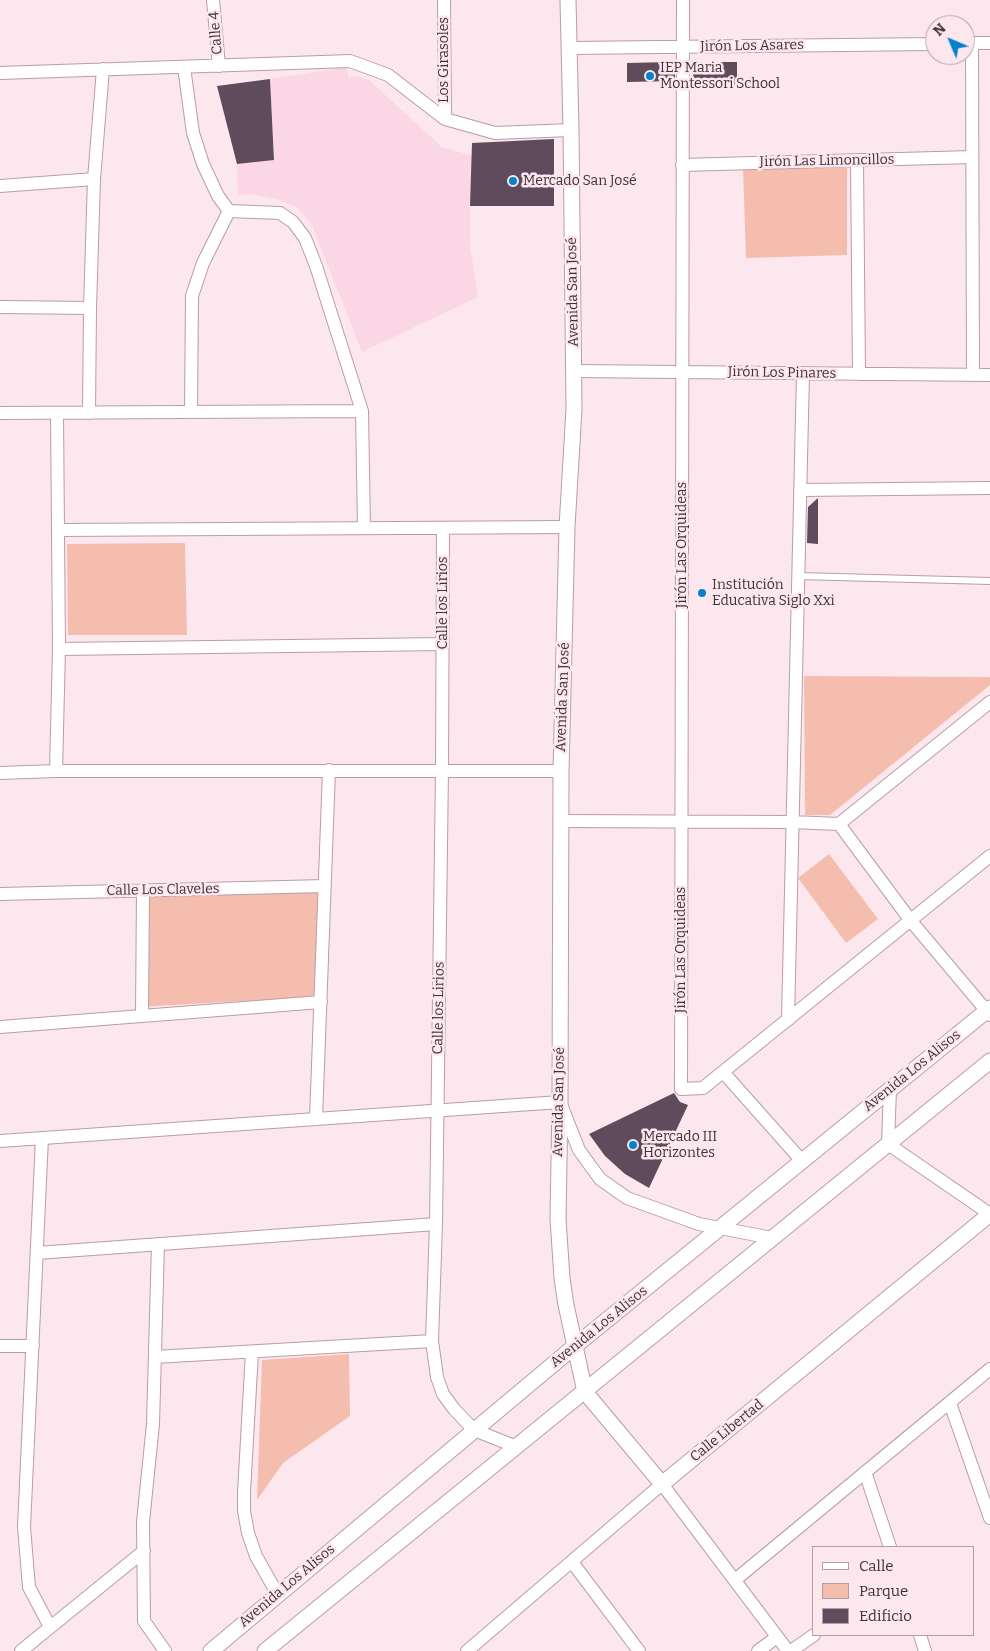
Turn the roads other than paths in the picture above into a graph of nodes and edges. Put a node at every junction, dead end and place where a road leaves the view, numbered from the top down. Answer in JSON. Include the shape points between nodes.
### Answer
{"nodes":[{"id":1,"x":213,"y":0,"type":"edge"},
{"id":2,"x":444,"y":0,"type":"edge"},
{"id":3,"x":568,"y":0,"type":"edge"},
{"id":4,"x":683,"y":0,"type":"edge"},
{"id":5,"x":975,"y":43,"type":"edge"},
{"id":6,"x":990,"y":43,"type":"edge"},
{"id":7,"x":925,"y":44,"type":"edge"},
{"id":8,"x":683,"y":47,"type":"junction"},
{"id":9,"x":569,"y":48,"type":"junction"},
{"id":10,"x":970,"y":65,"type":"edge"},
{"id":11,"x":219,"y":66,"type":"junction"},
{"id":12,"x":184,"y":67,"type":"junction"},
{"id":13,"x":103,"y":69,"type":"junction"},
{"id":14,"x":0,"y":73,"type":"edge"},
{"id":15,"x":445,"y":119,"type":"junction"},
{"id":16,"x":571,"y":130,"type":"junction"},
{"id":17,"x":972,"y":158,"type":"junction"},
{"id":18,"x":857,"y":161,"type":"junction"},
{"id":19,"x":682,"y":165,"type":"junction"},
{"id":20,"x":94,"y":179,"type":"junction"},
{"id":21,"x":0,"y":186,"type":"edge"},
{"id":22,"x":229,"y":211,"type":"junction"},
{"id":23,"x":0,"y":307,"type":"edge"},
{"id":24,"x":90,"y":308,"type":"junction"},
{"id":25,"x":574,"y":371,"type":"junction"},
{"id":26,"x":682,"y":372,"type":"junction"},
{"id":27,"x":803,"y":373,"type":"junction"},
{"id":28,"x":859,"y":374,"type":"junction"},
{"id":29,"x":973,"y":375,"type":"junction"},
{"id":30,"x":990,"y":375,"type":"edge"},
{"id":31,"x":362,"y":411,"type":"junction"},
{"id":32,"x":190,"y":412,"type":"junction"},
{"id":33,"x":0,"y":413,"type":"edge"},
{"id":34,"x":57,"y":413,"type":"junction"},
{"id":35,"x":89,"y":413,"type":"junction"},
{"id":36,"x":990,"y":488,"type":"edge"},
{"id":37,"x":800,"y":490,"type":"junction"},
{"id":38,"x":567,"y":527,"type":"junction"},
{"id":39,"x":364,"y":528,"type":"junction"},
{"id":40,"x":443,"y":528,"type":"junction"},
{"id":41,"x":58,"y":530,"type":"junction"},
{"id":42,"x":798,"y":576,"type":"junction"},
{"id":43,"x":990,"y":581,"type":"edge"},
{"id":44,"x":443,"y":644,"type":"junction"},
{"id":45,"x":59,"y":650,"type":"junction"},
{"id":46,"x":990,"y":702,"type":"edge"},
{"id":47,"x":329,"y":770,"type":"junction"},
{"id":48,"x":442,"y":770,"type":"junction"},
{"id":49,"x":56,"y":771,"type":"junction"},
{"id":50,"x":560,"y":771,"type":"junction"},
{"id":51,"x":0,"y":773,"type":"edge"},
{"id":52,"x":560,"y":821,"type":"junction"},
{"id":53,"x":681,"y":821,"type":"junction"},
{"id":54,"x":792,"y":822,"type":"junction"},
{"id":55,"x":839,"y":824,"type":"junction"},
{"id":56,"x":990,"y":856,"type":"edge"},
{"id":57,"x":325,"y":886,"type":"junction"},
{"id":58,"x":143,"y":890,"type":"junction"},
{"id":59,"x":0,"y":894,"type":"edge"},
{"id":60,"x":911,"y":921,"type":"junction"},
{"id":61,"x":321,"y":1002,"type":"junction"},
{"id":62,"x":989,"y":1011,"type":"edge"},
{"id":63,"x":142,"y":1016,"type":"junction"},
{"id":64,"x":788,"y":1020,"type":"junction"},
{"id":65,"x":0,"y":1027,"type":"edge"},
{"id":66,"x":990,"y":1061,"type":"edge"},
{"id":67,"x":723,"y":1072,"type":"junction"},
{"id":68,"x":890,"y":1089,"type":"junction"},
{"id":69,"x":560,"y":1102,"type":"junction"},
{"id":70,"x":437,"y":1110,"type":"junction"},
{"id":71,"x":316,"y":1119,"type":"junction"},
{"id":72,"x":42,"y":1138,"type":"junction"},
{"id":73,"x":0,"y":1141,"type":"edge"},
{"id":74,"x":888,"y":1144,"type":"junction"},
{"id":75,"x":802,"y":1160,"type":"junction"},
{"id":76,"x":990,"y":1214,"type":"edge"},
{"id":77,"x":436,"y":1224,"type":"junction"},
{"id":78,"x":720,"y":1228,"type":"junction"},
{"id":79,"x":772,"y":1238,"type":"junction"},
{"id":80,"x":158,"y":1244,"type":"junction"},
{"id":81,"x":37,"y":1253,"type":"junction"},
{"id":82,"x":432,"y":1341,"type":"junction"},
{"id":83,"x":0,"y":1346,"type":"edge"},
{"id":84,"x":33,"y":1346,"type":"junction"},
{"id":85,"x":575,"y":1346,"type":"junction"},
{"id":86,"x":252,"y":1352,"type":"junction"},
{"id":87,"x":155,"y":1357,"type":"junction"},
{"id":88,"x":990,"y":1369,"type":"edge"},
{"id":89,"x":585,"y":1392,"type":"junction"},
{"id":90,"x":950,"y":1403,"type":"junction"},
{"id":91,"x":474,"y":1430,"type":"junction"},
{"id":92,"x":517,"y":1447,"type":"junction"},
{"id":93,"x":865,"y":1472,"type":"junction"},
{"id":94,"x":662,"y":1484,"type":"junction"},
{"id":95,"x":989,"y":1512,"type":"edge"},
{"id":96,"x":890,"y":1546,"type":"edge"},
{"id":97,"x":144,"y":1551,"type":"junction"},
{"id":98,"x":572,"y":1562,"type":"junction"},
{"id":99,"x":735,"y":1580,"type":"junction"},
{"id":100,"x":278,"y":1595,"type":"junction"},
{"id":101,"x":50,"y":1627,"type":"junction"},
{"id":102,"x":812,"y":1635,"type":"edge"},
{"id":103,"x":920,"y":1636,"type":"edge"},
{"id":104,"x":776,"y":1637,"type":"junction"},
{"id":105,"x":21,"y":1651,"type":"edge"},
{"id":106,"x":165,"y":1651,"type":"edge"},
{"id":107,"x":211,"y":1651,"type":"edge"},
{"id":108,"x":265,"y":1651,"type":"edge"},
{"id":109,"x":467,"y":1651,"type":"edge"},
{"id":110,"x":639,"y":1651,"type":"edge"},
{"id":111,"x":758,"y":1651,"type":"edge"},
{"id":112,"x":789,"y":1651,"type":"edge"},
{"id":113,"x":925,"y":1651,"type":"edge"}],
"edges":[{"from":1,"to":11,"type":"street","name":"Calle 4"},
{"from":2,"to":15,"type":"street","name":"Los Girasoles"},
{"from":3,"to":9,"type":"street","name":"Avenida San José"},
{"from":4,"to":8,"type":"street","name":"Jirón Las Orquideas"},
{"from":5,"to":6,"type":"street"},
{"from":7,"to":8,"type":"street","name":"Jirón Los Asares"},
{"from":8,"to":9,"type":"street","name":"Jirón Los Asares"},
{"from":8,"to":19,"type":"street","name":"Jirón Las Orquideas"},
{"from":9,"to":16,"type":"street","name":"Avenida San José"},
{"from":10,"to":17,"type":"street"},
{"from":11,"to":12,"type":"street"},
{"from":11,"to":15,"type":"street","via":[[350,61],[388,75]]},
{"from":12,"to":13,"type":"street"},
{"from":12,"to":22,"type":"street","via":[[194,133],[203,164]]},
{"from":13,"to":14,"type":"street"},
{"from":13,"to":20,"type":"street"},
{"from":15,"to":16,"type":"street","via":[[495,133]]},
{"from":16,"to":25,"type":"street","name":"Avenida San José"},
{"from":17,"to":18,"type":"street","name":"Jirón Las Limoncillos"},
{"from":17,"to":29,"type":"street"},
{"from":18,"to":19,"type":"street","name":"Jirón Las Limoncillos"},
{"from":18,"to":28,"type":"street"},
{"from":19,"to":26,"type":"street","name":"Jirón Las Orquideas"},
{"from":20,"to":21,"type":"street"},
{"from":20,"to":24,"type":"street"},
{"from":22,"to":31,"type":"street","via":[[280,214],[293,222],[305,238]]},
{"from":22,"to":32,"type":"street","via":[[203,263],[192,296]]},
{"from":23,"to":24,"type":"street"},
{"from":24,"to":35,"type":"street"},
{"from":25,"to":26,"type":"street","name":"Jirón Los Pinares"},
{"from":25,"to":38,"type":"street","name":"Avenida San José"},
{"from":26,"to":27,"type":"street","name":"Jirón Los Pinares"},
{"from":26,"to":53,"type":"street","name":"Jirón Las Orquideas"},
{"from":27,"to":28,"type":"street","name":"Jirón Los Pinares"},
{"from":27,"to":37,"type":"street"},
{"from":28,"to":29,"type":"street","name":"Jirón Los Pinares"},
{"from":29,"to":30,"type":"street","name":"Jirón Los Pinares"},
{"from":31,"to":32,"type":"street"},
{"from":31,"to":39,"type":"street"},
{"from":32,"to":35,"type":"street"},
{"from":33,"to":34,"type":"street"},
{"from":34,"to":35,"type":"street"},
{"from":34,"to":41,"type":"street"},
{"from":36,"to":37,"type":"street"},
{"from":37,"to":42,"type":"street"},
{"from":38,"to":40,"type":"street"},
{"from":38,"to":50,"type":"street","name":"Avenida San José"},
{"from":39,"to":40,"type":"street"},
{"from":39,"to":41,"type":"street"},
{"from":40,"to":44,"type":"street","name":"Calle los Lirios"},
{"from":41,"to":45,"type":"street"},
{"from":42,"to":43,"type":"lane"},
{"from":42,"to":54,"type":"street"},
{"from":44,"to":45,"type":"street"},
{"from":44,"to":48,"type":"street","name":"Calle los Lirios"},
{"from":45,"to":49,"type":"street"},
{"from":46,"to":55,"type":"street"},
{"from":47,"to":48,"type":"street"},
{"from":47,"to":49,"type":"street"},
{"from":47,"to":57,"type":"street"},
{"from":48,"to":50,"type":"street"},
{"from":48,"to":70,"type":"street","name":"Calle los Lirios"},
{"from":49,"to":51,"type":"street"},
{"from":50,"to":52,"type":"street","name":"Avenida San José"},
{"from":52,"to":53,"type":"street"},
{"from":52,"to":69,"type":"street","name":"Avenida San José"},
{"from":53,"to":54,"type":"street"},
{"from":53,"to":67,"type":"street","name":"Jirón Las Orquideas","via":[[681,1089],[703,1088]]},
{"from":54,"to":55,"type":"street"},
{"from":54,"to":64,"type":"street"},
{"from":55,"to":60,"type":"street"},
{"from":56,"to":60,"type":"street"},
{"from":57,"to":58,"type":"street","name":"Calle Los Claveles"},
{"from":57,"to":61,"type":"street"},
{"from":58,"to":59,"type":"street","name":"Calle Los Claveles"},
{"from":58,"to":63,"type":"street"},
{"from":60,"to":62,"type":"street"},
{"from":60,"to":64,"type":"street"},
{"from":61,"to":63,"type":"street"},
{"from":61,"to":71,"type":"street"},
{"from":62,"to":68,"type":"street","name":"Avenida Los Alisos"},
{"from":63,"to":65,"type":"street"},
{"from":64,"to":67,"type":"street"},
{"from":66,"to":74,"type":"street"},
{"from":67,"to":75,"type":"street"},
{"from":68,"to":74,"type":"street"},
{"from":68,"to":75,"type":"street","name":"Avenida Los Alisos"},
{"from":69,"to":70,"type":"street"},
{"from":69,"to":78,"type":"street","via":[[580,1150],[600,1179],[627,1198]]},
{"from":69,"to":85,"type":"street","name":"Avenida San José","via":[[558,1219],[562,1278]]},
{"from":70,"to":71,"type":"street"},
{"from":70,"to":77,"type":"street","name":"Calle los Lirios"},
{"from":71,"to":72,"type":"street"},
{"from":72,"to":73,"type":"street"},
{"from":72,"to":81,"type":"street"},
{"from":74,"to":76,"type":"street"},
{"from":74,"to":79,"type":"street"},
{"from":75,"to":78,"type":"street","name":"Avenida Los Alisos"},
{"from":76,"to":94,"type":"street","name":"Calle Libertad"},
{"from":77,"to":80,"type":"street"},
{"from":77,"to":82,"type":"street","name":"Calle los Lirios"},
{"from":78,"to":79,"type":"street"},
{"from":78,"to":85,"type":"street","name":"Avenida Los Alisos"},
{"from":79,"to":89,"type":"street"},
{"from":80,"to":81,"type":"street"},
{"from":80,"to":87,"type":"street"},
{"from":81,"to":84,"type":"street"},
{"from":82,"to":86,"type":"street"},
{"from":82,"to":91,"type":"street","name":"Calle los Lirios","via":[[443,1394]]},
{"from":83,"to":84,"type":"street"},
{"from":84,"to":101,"type":"street","via":[[24,1527],[29,1587]]},
{"from":85,"to":89,"type":"street","name":"Avenida San José"},
{"from":85,"to":91,"type":"street","name":"Avenida Los Alisos"},
{"from":86,"to":87,"type":"street"},
{"from":86,"to":100,"type":"street","via":[[244,1511],[256,1556]]},
{"from":87,"to":97,"type":"street","via":[[153,1424],[143,1522]]},
{"from":88,"to":90,"type":"street"},
{"from":89,"to":92,"type":"street"},
{"from":89,"to":94,"type":"street"},
{"from":90,"to":93,"type":"street"},
{"from":90,"to":95,"type":"street"},
{"from":91,"to":92,"type":"street","name":"Calle los Lirios"},
{"from":91,"to":100,"type":"street","name":"Avenida Los Alisos"},
{"from":92,"to":108,"type":"street"},
{"from":93,"to":96,"type":"street"},
{"from":93,"to":99,"type":"street"},
{"from":94,"to":98,"type":"street","name":"Calle Libertad"},
{"from":94,"to":99,"type":"street"},
{"from":97,"to":101,"type":"street"},
{"from":97,"to":106,"type":"street","via":[[144,1621]]},
{"from":98,"to":109,"type":"street","name":"Calle Libertad"},
{"from":98,"to":110,"type":"street"},
{"from":99,"to":104,"type":"street"},
{"from":100,"to":107,"type":"street","name":"Avenida Los Alisos"},
{"from":101,"to":105,"type":"street"},
{"from":102,"to":112,"type":"street"},
{"from":103,"to":113,"type":"street"},
{"from":104,"to":111,"type":"street"},
{"from":104,"to":112,"type":"street"}]}
